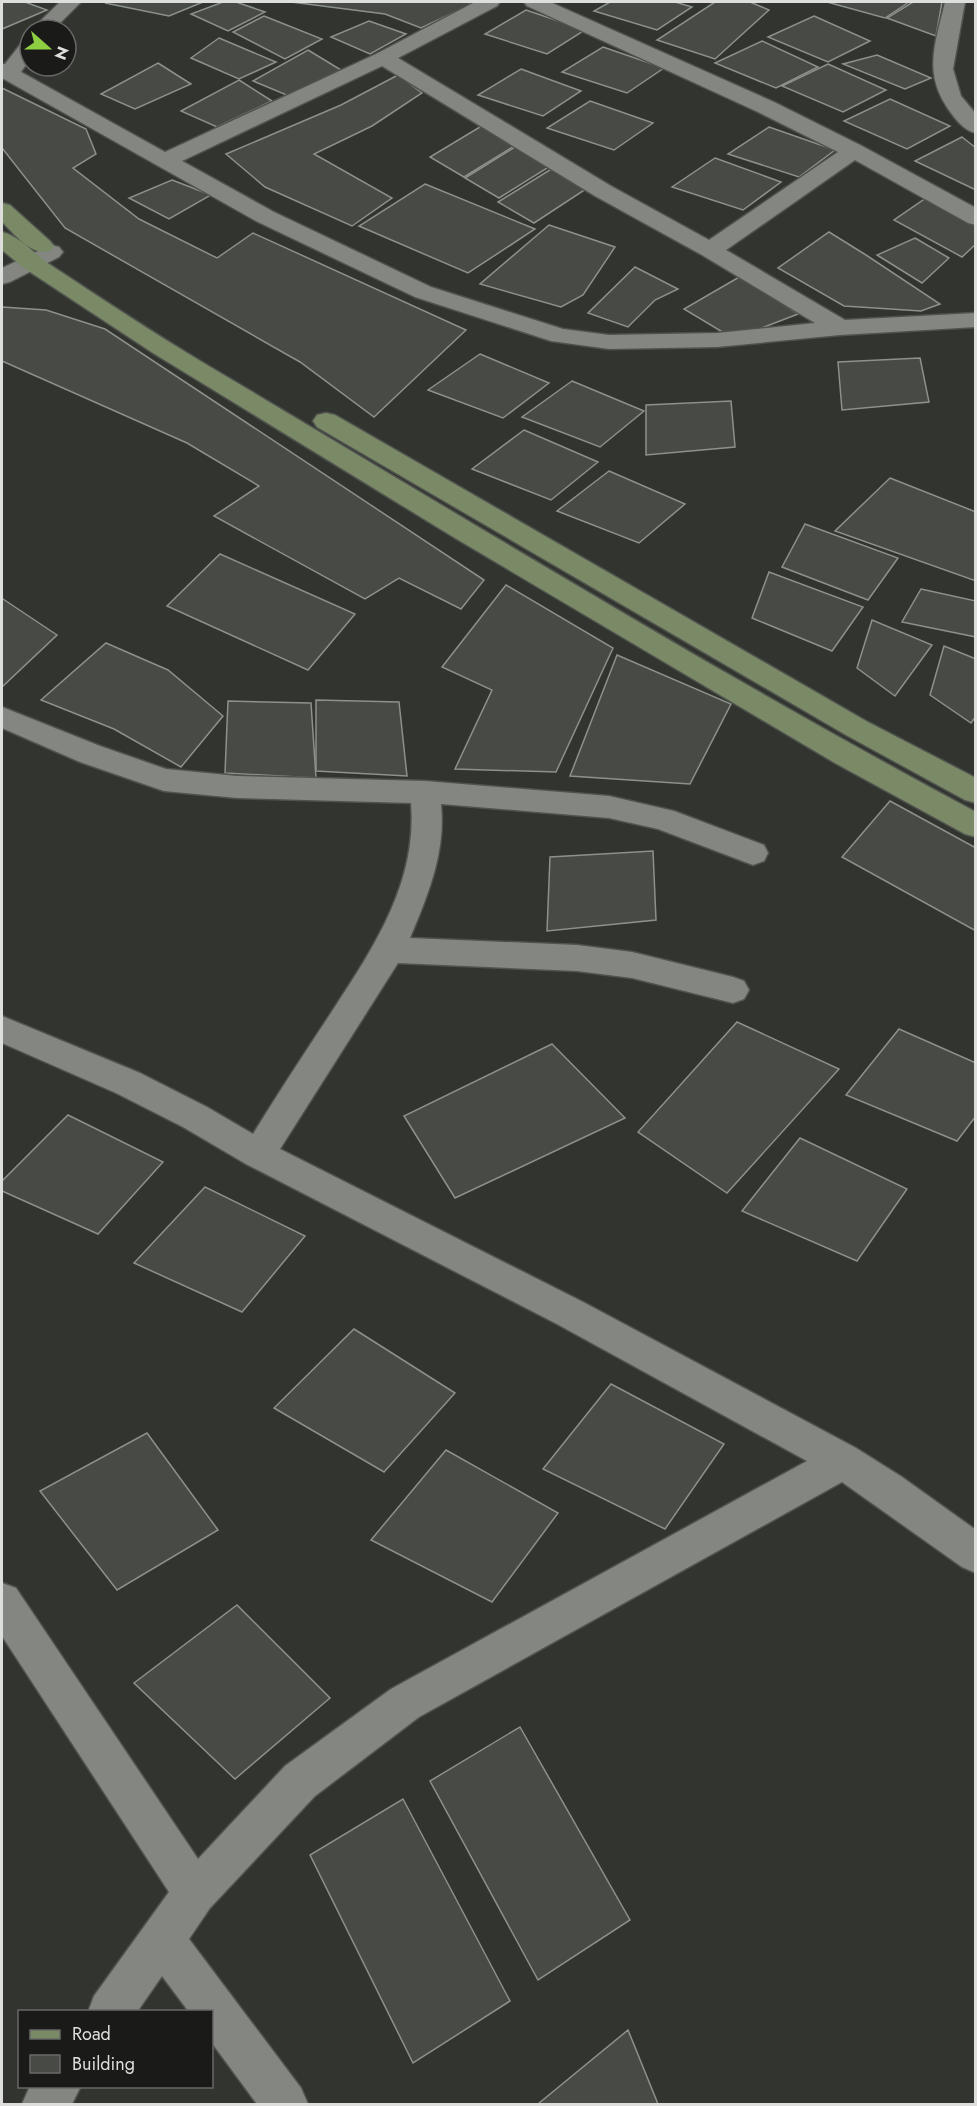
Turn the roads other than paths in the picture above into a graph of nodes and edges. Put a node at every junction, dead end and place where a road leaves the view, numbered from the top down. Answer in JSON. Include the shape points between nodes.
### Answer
{"nodes":[{"id":1,"x":70,"y":2,"type":"edge"},
{"id":2,"x":490,"y":2,"type":"edge"},
{"id":3,"x":534,"y":2,"type":"edge"},
{"id":4,"x":955,"y":2,"type":"edge"},
{"id":5,"x":53,"y":18,"type":"edge"},
{"id":6,"x":18,"y":58,"type":"edge"},
{"id":7,"x":383,"y":58,"type":"junction"},
{"id":8,"x":5,"y":72,"type":"edge"},
{"id":9,"x":975,"y":127,"type":"edge"},
{"id":10,"x":854,"y":151,"type":"junction"},
{"id":11,"x":166,"y":160,"type":"junction"},
{"id":12,"x":2,"y":210,"type":"edge"},
{"id":13,"x":975,"y":218,"type":"edge"},
{"id":14,"x":21,"y":248,"type":"edge"},
{"id":15,"x":710,"y":250,"type":"junction"},
{"id":16,"x":2,"y":278,"type":"edge"},
{"id":17,"x":975,"y":320,"type":"edge"},
{"id":18,"x":840,"y":328,"type":"junction"},
{"id":19,"x":2,"y":717,"type":"edge"},
{"id":20,"x":425,"y":792,"type":"junction"},
{"id":21,"x":975,"y":792,"type":"edge"},
{"id":22,"x":975,"y":826,"type":"edge"},
{"id":23,"x":753,"y":853,"type":"dead end"},
{"id":24,"x":389,"y":950,"type":"junction"},
{"id":25,"x":733,"y":990,"type":"dead end"},
{"id":26,"x":2,"y":1029,"type":"edge"},
{"id":27,"x":258,"y":1154,"type":"junction"},
{"id":28,"x":843,"y":1461,"type":"junction"},
{"id":29,"x":975,"y":1554,"type":"edge"},
{"id":30,"x":2,"y":1602,"type":"edge"},
{"id":31,"x":195,"y":1893,"type":"junction"},
{"id":32,"x":161,"y":1938,"type":"junction"},
{"id":33,"x":111,"y":2010,"type":"edge"},
{"id":34,"x":57,"y":2088,"type":"edge"},
{"id":35,"x":45,"y":2104,"type":"edge"},
{"id":36,"x":285,"y":2104,"type":"edge"}],
"edges":[{"from":1,"to":5,"type":"street"},
{"from":2,"to":7,"type":"street"},
{"from":3,"to":10,"type":"street","via":[[690,71]]},
{"from":4,"to":9,"type":"street","via":[[941,70],[944,88]]},
{"from":6,"to":8,"type":"street"},
{"from":7,"to":11,"type":"street"},
{"from":7,"to":15,"type":"street","via":[[603,191]]},
{"from":8,"to":11,"type":"street"},
{"from":10,"to":13,"type":"street"},
{"from":10,"to":15,"type":"street"},
{"from":11,"to":18,"type":"street","via":[[266,217],[423,292],[560,336],[609,342],[717,340]]},
{"from":12,"to":14,"type":"main road"},
{"from":14,"to":16,"type":"street"},
{"from":14,"to":21,"type":"main road","via":[[856,728]]},
{"from":14,"to":22,"type":"main road","via":[[162,348],[464,532],[845,755]]},
{"from":15,"to":18,"type":"street"},
{"from":17,"to":18,"type":"street"},
{"from":19,"to":20,"type":"street","via":[[164,780],[237,787]]},
{"from":20,"to":23,"type":"street","via":[[609,807],[663,819]]},
{"from":20,"to":24,"type":"street","via":[[428,826],[416,888]]},
{"from":24,"to":25,"type":"street","via":[[577,958],[641,967]]},
{"from":24,"to":27,"type":"street"},
{"from":26,"to":27,"type":"street","via":[[128,1083]]},
{"from":27,"to":28,"type":"street","via":[[570,1313]]},
{"from":28,"to":29,"type":"street"},
{"from":28,"to":31,"type":"street","via":[[405,1703],[300,1781]]},
{"from":30,"to":31,"type":"street"},
{"from":31,"to":32,"type":"street"},
{"from":32,"to":33,"type":"street"},
{"from":32,"to":36,"type":"street"},
{"from":34,"to":35,"type":"street"}]}
